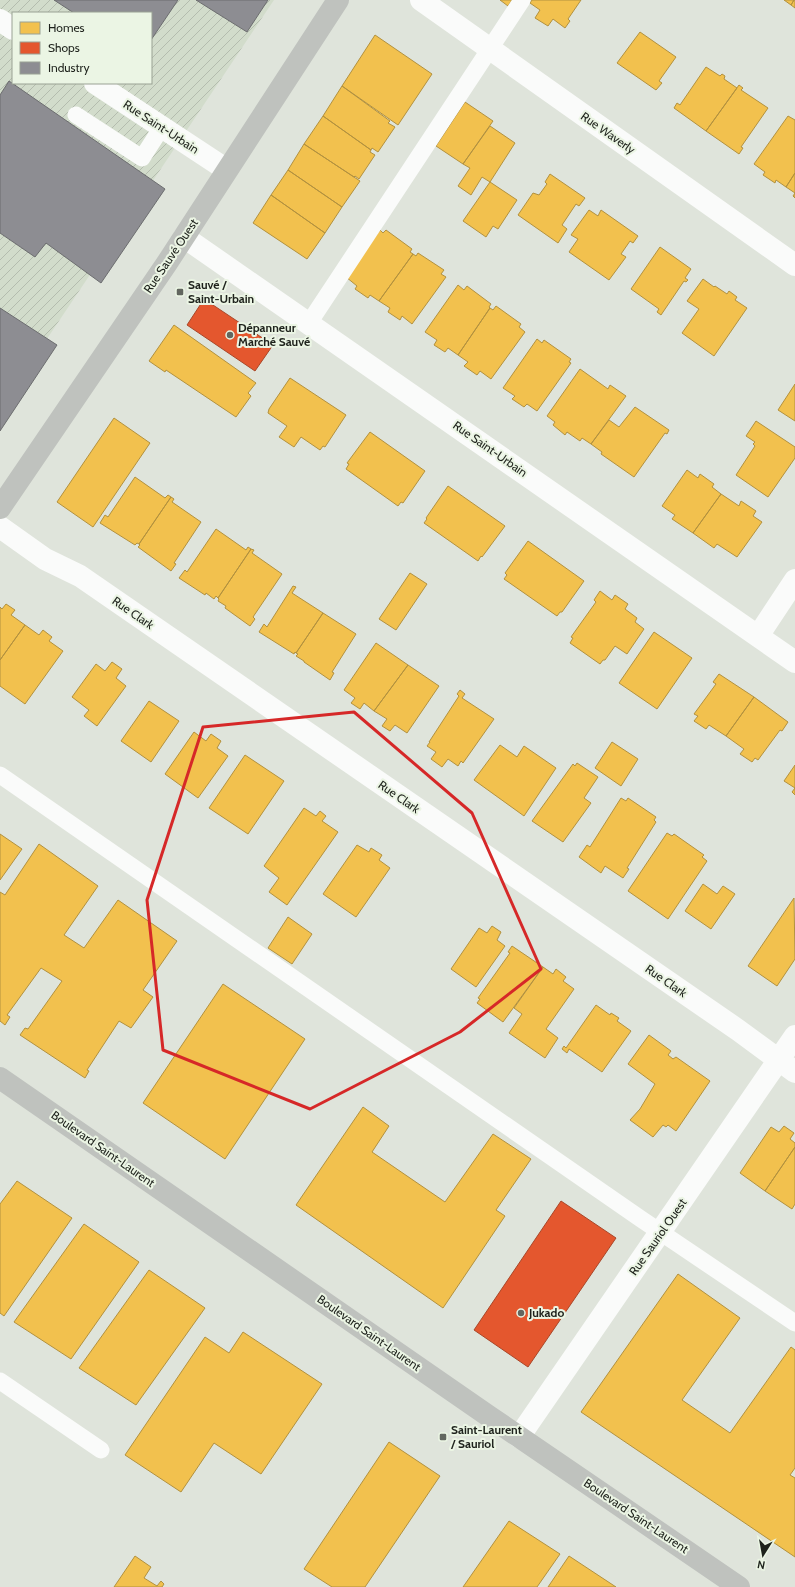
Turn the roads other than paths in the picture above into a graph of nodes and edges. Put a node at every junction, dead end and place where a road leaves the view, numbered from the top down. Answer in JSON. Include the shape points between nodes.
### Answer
{"nodes":[{"id":1,"x":338,"y":0,"type":"edge"},
{"id":2,"x":421,"y":0,"type":"edge"},
{"id":3,"x":522,"y":0,"type":"edge"},
{"id":4,"x":0,"y":20,"type":"edge"},
{"id":5,"x":12,"y":28,"type":"edge"},
{"id":6,"x":489,"y":49,"type":"junction"},
{"id":7,"x":97,"y":84,"type":"edge"},
{"id":8,"x":76,"y":115,"type":"dead end"},
{"id":9,"x":162,"y":127,"type":"junction"},
{"id":10,"x":227,"y":170,"type":"junction"},
{"id":11,"x":184,"y":237,"type":"junction"},
{"id":12,"x":795,"y":265,"type":"edge"},
{"id":13,"x":309,"y":323,"type":"junction"},
{"id":14,"x":0,"y":508,"type":"edge"},
{"id":15,"x":0,"y":527,"type":"edge"},
{"id":16,"x":795,"y":580,"type":"edge"},
{"id":17,"x":758,"y":636,"type":"junction"},
{"id":18,"x":795,"y":662,"type":"edge"},
{"id":19,"x":0,"y":774,"type":"edge"},
{"id":20,"x":795,"y":1036,"type":"edge"},
{"id":21,"x":787,"y":1066,"type":"edge"},
{"id":22,"x":0,"y":1078,"type":"edge"},
{"id":23,"x":661,"y":1232,"type":"junction"},
{"id":24,"x":795,"y":1323,"type":"edge"},
{"id":25,"x":0,"y":1381,"type":"edge"},
{"id":26,"x":519,"y":1437,"type":"junction"},
{"id":27,"x":100,"y":1450,"type":"dead end"},
{"id":28,"x":739,"y":1587,"type":"edge"}],
"edges":[{"from":1,"to":10,"type":"main road","name":"Rue Sauvé Ouest"},
{"from":2,"to":6,"type":"street","name":"Rue Waverly"},
{"from":3,"to":6,"type":"lane"},
{"from":4,"to":5,"type":"street"},
{"from":6,"to":12,"type":"street","name":"Rue Waverly"},
{"from":6,"to":13,"type":"lane"},
{"from":7,"to":9,"type":"street","name":"Rue Saint-Urbain"},
{"from":8,"to":9,"type":"lane","via":[[142,158]]},
{"from":9,"to":10,"type":"street","name":"Rue Saint-Urbain"},
{"from":10,"to":11,"type":"main road","name":"Rue Sauvé Ouest"},
{"from":11,"to":13,"type":"street","name":"Rue Saint-Urbain"},
{"from":11,"to":14,"type":"main road","name":"Rue Sauvé Ouest"},
{"from":13,"to":17,"type":"street","name":"Rue Saint-Urbain"},
{"from":15,"to":21,"type":"street","name":"Rue Clark","via":[[45,559],[80,576]]},
{"from":16,"to":17,"type":"street"},
{"from":17,"to":18,"type":"street","name":"Rue Saint-Urbain"},
{"from":19,"to":23,"type":"lane"},
{"from":20,"to":21,"type":"street","name":"Rue Sauriol Ouest"},
{"from":21,"to":23,"type":"street","name":"Rue Sauriol Ouest"},
{"from":22,"to":26,"type":"main road","name":"Boulevard Saint-Laurent"},
{"from":23,"to":24,"type":"lane"},
{"from":23,"to":26,"type":"street","name":"Rue Sauriol Ouest"},
{"from":25,"to":27,"type":"lane"},
{"from":26,"to":28,"type":"main road","name":"Boulevard Saint-Laurent"}]}
